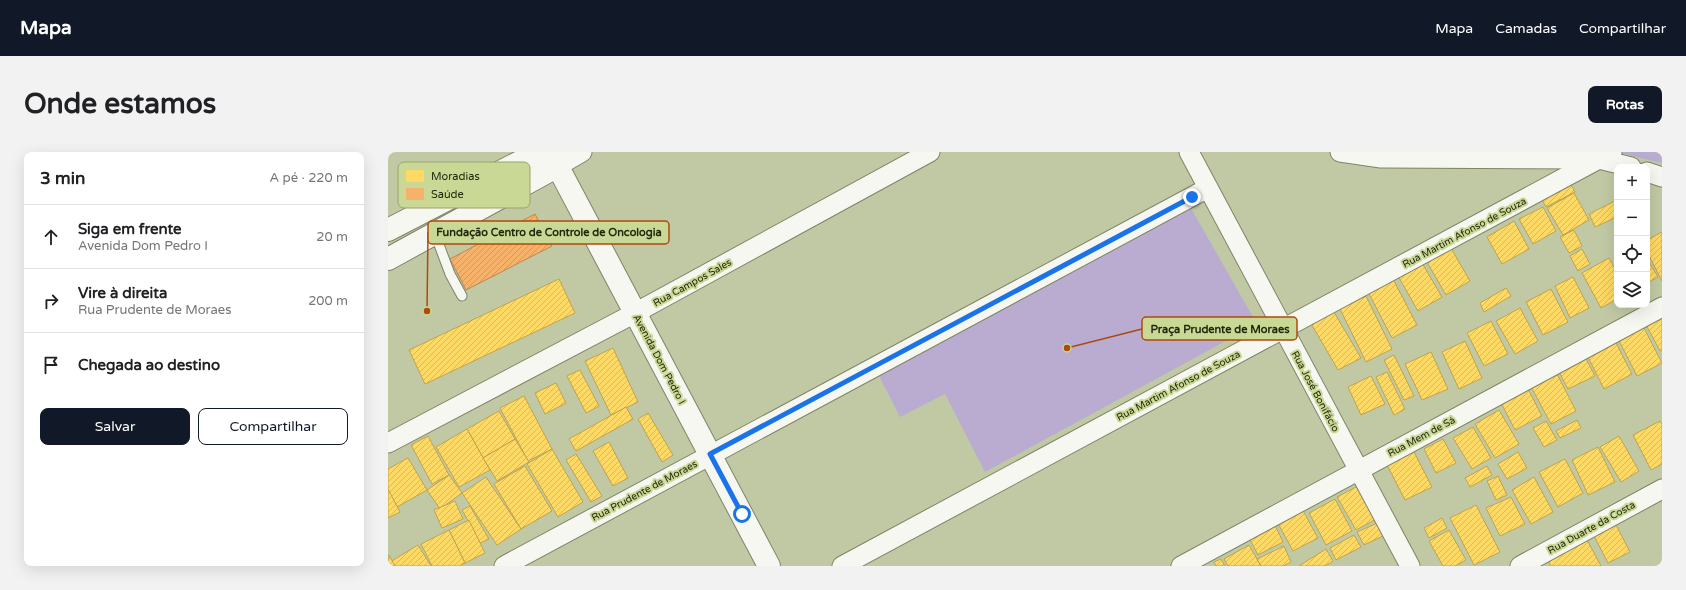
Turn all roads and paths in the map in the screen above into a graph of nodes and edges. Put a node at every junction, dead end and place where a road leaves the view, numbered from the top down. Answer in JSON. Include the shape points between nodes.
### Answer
{"nodes":[{"id":1,"x":539,"y":152,"type":"edge"},
{"id":2,"x":582,"y":152,"type":"edge"},
{"id":3,"x":930,"y":152,"type":"edge"},
{"id":4,"x":1189,"y":152,"type":"edge"},
{"id":5,"x":1340,"y":152,"type":"edge"},
{"id":6,"x":1605,"y":155,"type":"edge"},
{"id":7,"x":554,"y":159,"type":"edge"},
{"id":8,"x":520,"y":162,"type":"edge"},
{"id":9,"x":1624,"y":164,"type":"edge"},
{"id":10,"x":1650,"y":173,"type":"edge"},
{"id":11,"x":530,"y":174,"type":"edge"},
{"id":12,"x":1662,"y":177,"type":"edge"},
{"id":13,"x":1208,"y":188,"type":"junction"},
{"id":14,"x":431,"y":208,"type":"edge"},
{"id":15,"x":476,"y":208,"type":"edge"},
{"id":16,"x":388,"y":230,"type":"edge"},
{"id":17,"x":435,"y":234,"type":"junction"},
{"id":18,"x":388,"y":259,"type":"edge"},
{"id":19,"x":462,"y":296,"type":"dead end"},
{"id":20,"x":1662,"y":307,"type":"edge"},
{"id":21,"x":635,"y":313,"type":"junction"},
{"id":22,"x":1283,"y":329,"type":"junction"},
{"id":23,"x":388,"y":443,"type":"edge"},
{"id":24,"x":710,"y":454,"type":"junction"},
{"id":25,"x":1359,"y":470,"type":"junction"},
{"id":26,"x":1662,"y":488,"type":"edge"},
{"id":27,"x":504,"y":566,"type":"edge"},
{"id":28,"x":769,"y":566,"type":"edge"},
{"id":29,"x":842,"y":566,"type":"edge"},
{"id":30,"x":1181,"y":566,"type":"edge"},
{"id":31,"x":1410,"y":566,"type":"edge"},
{"id":32,"x":1520,"y":566,"type":"edge"}],
"edges":[{"from":1,"to":8,"type":"street"},
{"from":2,"to":7,"type":"street"},
{"from":3,"to":21,"type":"street","name":"Rua Campos Sales"},
{"from":4,"to":13,"type":"street","name":"Rua José Bonifácio"},
{"from":5,"to":6,"type":"street","via":[[1382,158]]},
{"from":6,"to":9,"type":"street"},
{"from":6,"to":22,"type":"street","name":"Rua Martim Afonso de Souza"},
{"from":7,"to":11,"type":"street"},
{"from":7,"to":21,"type":"street","name":"Avenida Dom Pedro I"},
{"from":10,"to":12,"type":"street"},
{"from":13,"to":22,"type":"street","name":"Rua José Bonifácio"},
{"from":13,"to":24,"type":"street","name":"Rua Prudente de Moraes"},
{"from":14,"to":16,"type":"street"},
{"from":15,"to":17,"type":"street"},
{"from":17,"to":18,"type":"street"},
{"from":17,"to":19,"type":"lane","via":[[450,274]]},
{"from":20,"to":25,"type":"street","name":"Rua Mem de Sá"},
{"from":21,"to":23,"type":"street","name":"Rua Campos Sales"},
{"from":21,"to":24,"type":"street","name":"Avenida Dom Pedro I"},
{"from":22,"to":25,"type":"street","name":"Rua José Bonifácio"},
{"from":22,"to":29,"type":"street","name":"Rua Martim Afonso de Souza"},
{"from":24,"to":27,"type":"street","name":"Rua Prudente de Moraes"},
{"from":24,"to":28,"type":"street","name":"Avenida Dom Pedro I"},
{"from":25,"to":30,"type":"street","name":"Rua Mem de Sá"},
{"from":25,"to":31,"type":"street","name":"Rua José Bonifácio"},
{"from":26,"to":32,"type":"street","name":"Rua Duarte da Costa"}]}
